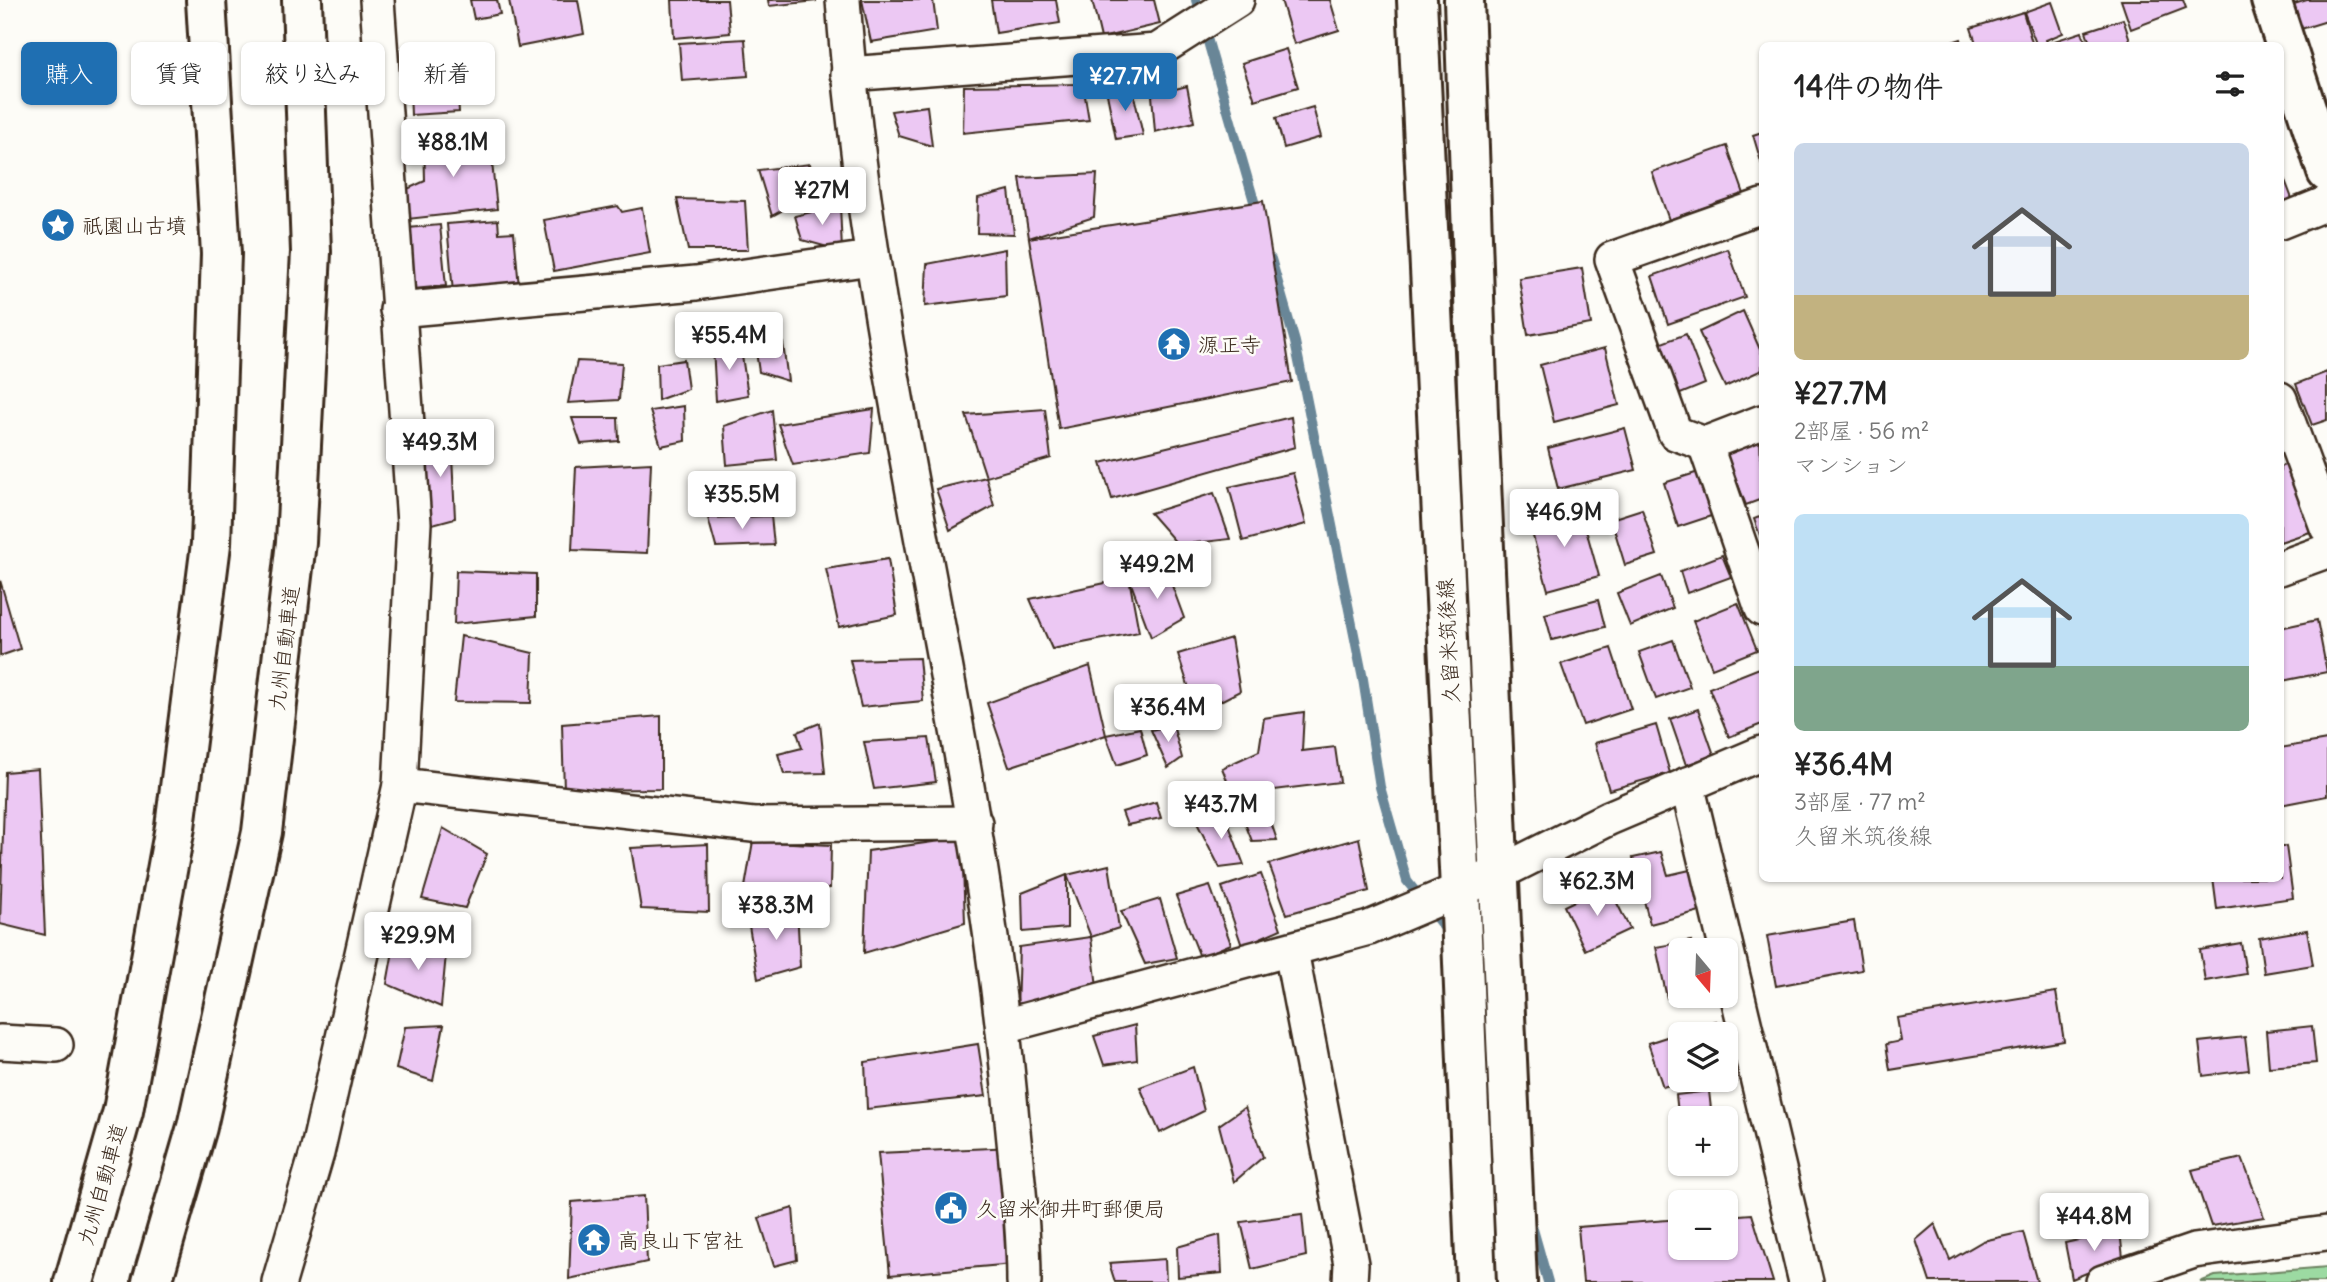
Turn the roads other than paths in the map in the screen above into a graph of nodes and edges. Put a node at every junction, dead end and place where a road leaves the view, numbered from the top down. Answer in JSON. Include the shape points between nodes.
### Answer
{"nodes":[{"id":1,"x":206,"y":0,"type":"edge"},
{"id":2,"x":302,"y":0,"type":"edge"},
{"id":3,"x":377,"y":0,"type":"edge"},
{"id":4,"x":843,"y":0,"type":"edge"},
{"id":5,"x":1237,"y":0,"type":"edge"},
{"id":6,"x":1417,"y":0,"type":"edge"},
{"id":7,"x":1464,"y":0,"type":"edge"},
{"id":8,"x":2271,"y":0,"type":"edge"},
{"id":9,"x":848,"y":74,"type":"junction"},
{"id":10,"x":2327,"y":173,"type":"edge"},
{"id":11,"x":2327,"y":203,"type":"edge"},
{"id":12,"x":1759,"y":207,"type":"edge"},
{"id":13,"x":2284,"y":220,"type":"edge"},
{"id":14,"x":871,"y":258,"type":"junction"},
{"id":15,"x":397,"y":310,"type":"junction"},
{"id":16,"x":2284,"y":410,"type":"edge"},
{"id":17,"x":1759,"y":423,"type":"edge"},
{"id":18,"x":1705,"y":444,"type":"junction"},
{"id":19,"x":2327,"y":527,"type":"edge"},
{"id":20,"x":2327,"y":551,"type":"edge"},
{"id":21,"x":2284,"y":567,"type":"edge"},
{"id":22,"x":1759,"y":600,"type":"edge"},
{"id":23,"x":1759,"y":754,"type":"edge"},
{"id":24,"x":1687,"y":784,"type":"junction"},
{"id":25,"x":400,"y":785,"type":"junction"},
{"id":26,"x":975,"y":822,"type":"junction"},
{"id":27,"x":1499,"y":873,"type":"junction"},
{"id":28,"x":1460,"y":889,"type":"junction"},
{"id":29,"x":1291,"y":951,"type":"junction"},
{"id":30,"x":1004,"y":1026,"type":"junction"},
{"id":31,"x":0,"y":1042,"type":"edge"},
{"id":32,"x":56,"y":1045,"type":"dead end"},
{"id":33,"x":2327,"y":1233,"type":"edge"},
{"id":34,"x":74,"y":1282,"type":"edge"},
{"id":35,"x":152,"y":1282,"type":"edge"},
{"id":36,"x":279,"y":1282,"type":"edge"},
{"id":37,"x":1024,"y":1282,"type":"edge"},
{"id":38,"x":1350,"y":1282,"type":"edge"},
{"id":39,"x":1476,"y":1282,"type":"edge"},
{"id":40,"x":1517,"y":1282,"type":"edge"},
{"id":41,"x":1806,"y":1282,"type":"edge"},
{"id":42,"x":2103,"y":1282,"type":"edge"}],
"edges":[{"from":1,"to":34,"type":"main road","name":"九州自動車道","via":[[221,254],[211,544],[175,827],[123,1111]]},
{"from":2,"to":35,"type":"main road","name":"九州自動車道","via":[[311,252],[296,542],[262,832],[197,1127]]},
{"from":3,"to":15,"type":"street"},
{"from":4,"to":9,"type":"street"},
{"from":5,"to":9,"type":"street","via":[[1157,51]]},
{"from":6,"to":28,"type":"main road","name":"久留米筑後線"},
{"from":7,"to":27,"type":"main road","name":"久留米筑後線"},
{"from":8,"to":10,"type":"main road"},
{"from":9,"to":14,"type":"street"},
{"from":11,"to":13,"type":"street"},
{"from":12,"to":18,"type":"street","via":[[1612,259],[1675,433]]},
{"from":14,"to":15,"type":"street","via":[[696,283]]},
{"from":14,"to":26,"type":"street"},
{"from":15,"to":25,"type":"street","via":[[414,523]]},
{"from":16,"to":19,"type":"street"},
{"from":17,"to":18,"type":"street"},
{"from":18,"to":22,"type":"street"},
{"from":20,"to":21,"type":"street"},
{"from":23,"to":24,"type":"street"},
{"from":24,"to":27,"type":"street"},
{"from":24,"to":41,"type":"street"},
{"from":25,"to":26,"type":"street","via":[[753,825]]},
{"from":25,"to":36,"type":"street","via":[[317,1153]]},
{"from":26,"to":30,"type":"street"},
{"from":27,"to":28,"type":"street"},
{"from":27,"to":40,"type":"main road","name":"久留米筑後線"},
{"from":28,"to":29,"type":"street","via":[[1369,928]]},
{"from":28,"to":39,"type":"main road","name":"久留米筑後線"},
{"from":29,"to":30,"type":"street"},
{"from":29,"to":38,"type":"street"},
{"from":30,"to":37,"type":"street"},
{"from":31,"to":32,"type":"street"},
{"from":33,"to":42,"type":"street","via":[[2194,1251]]}]}
